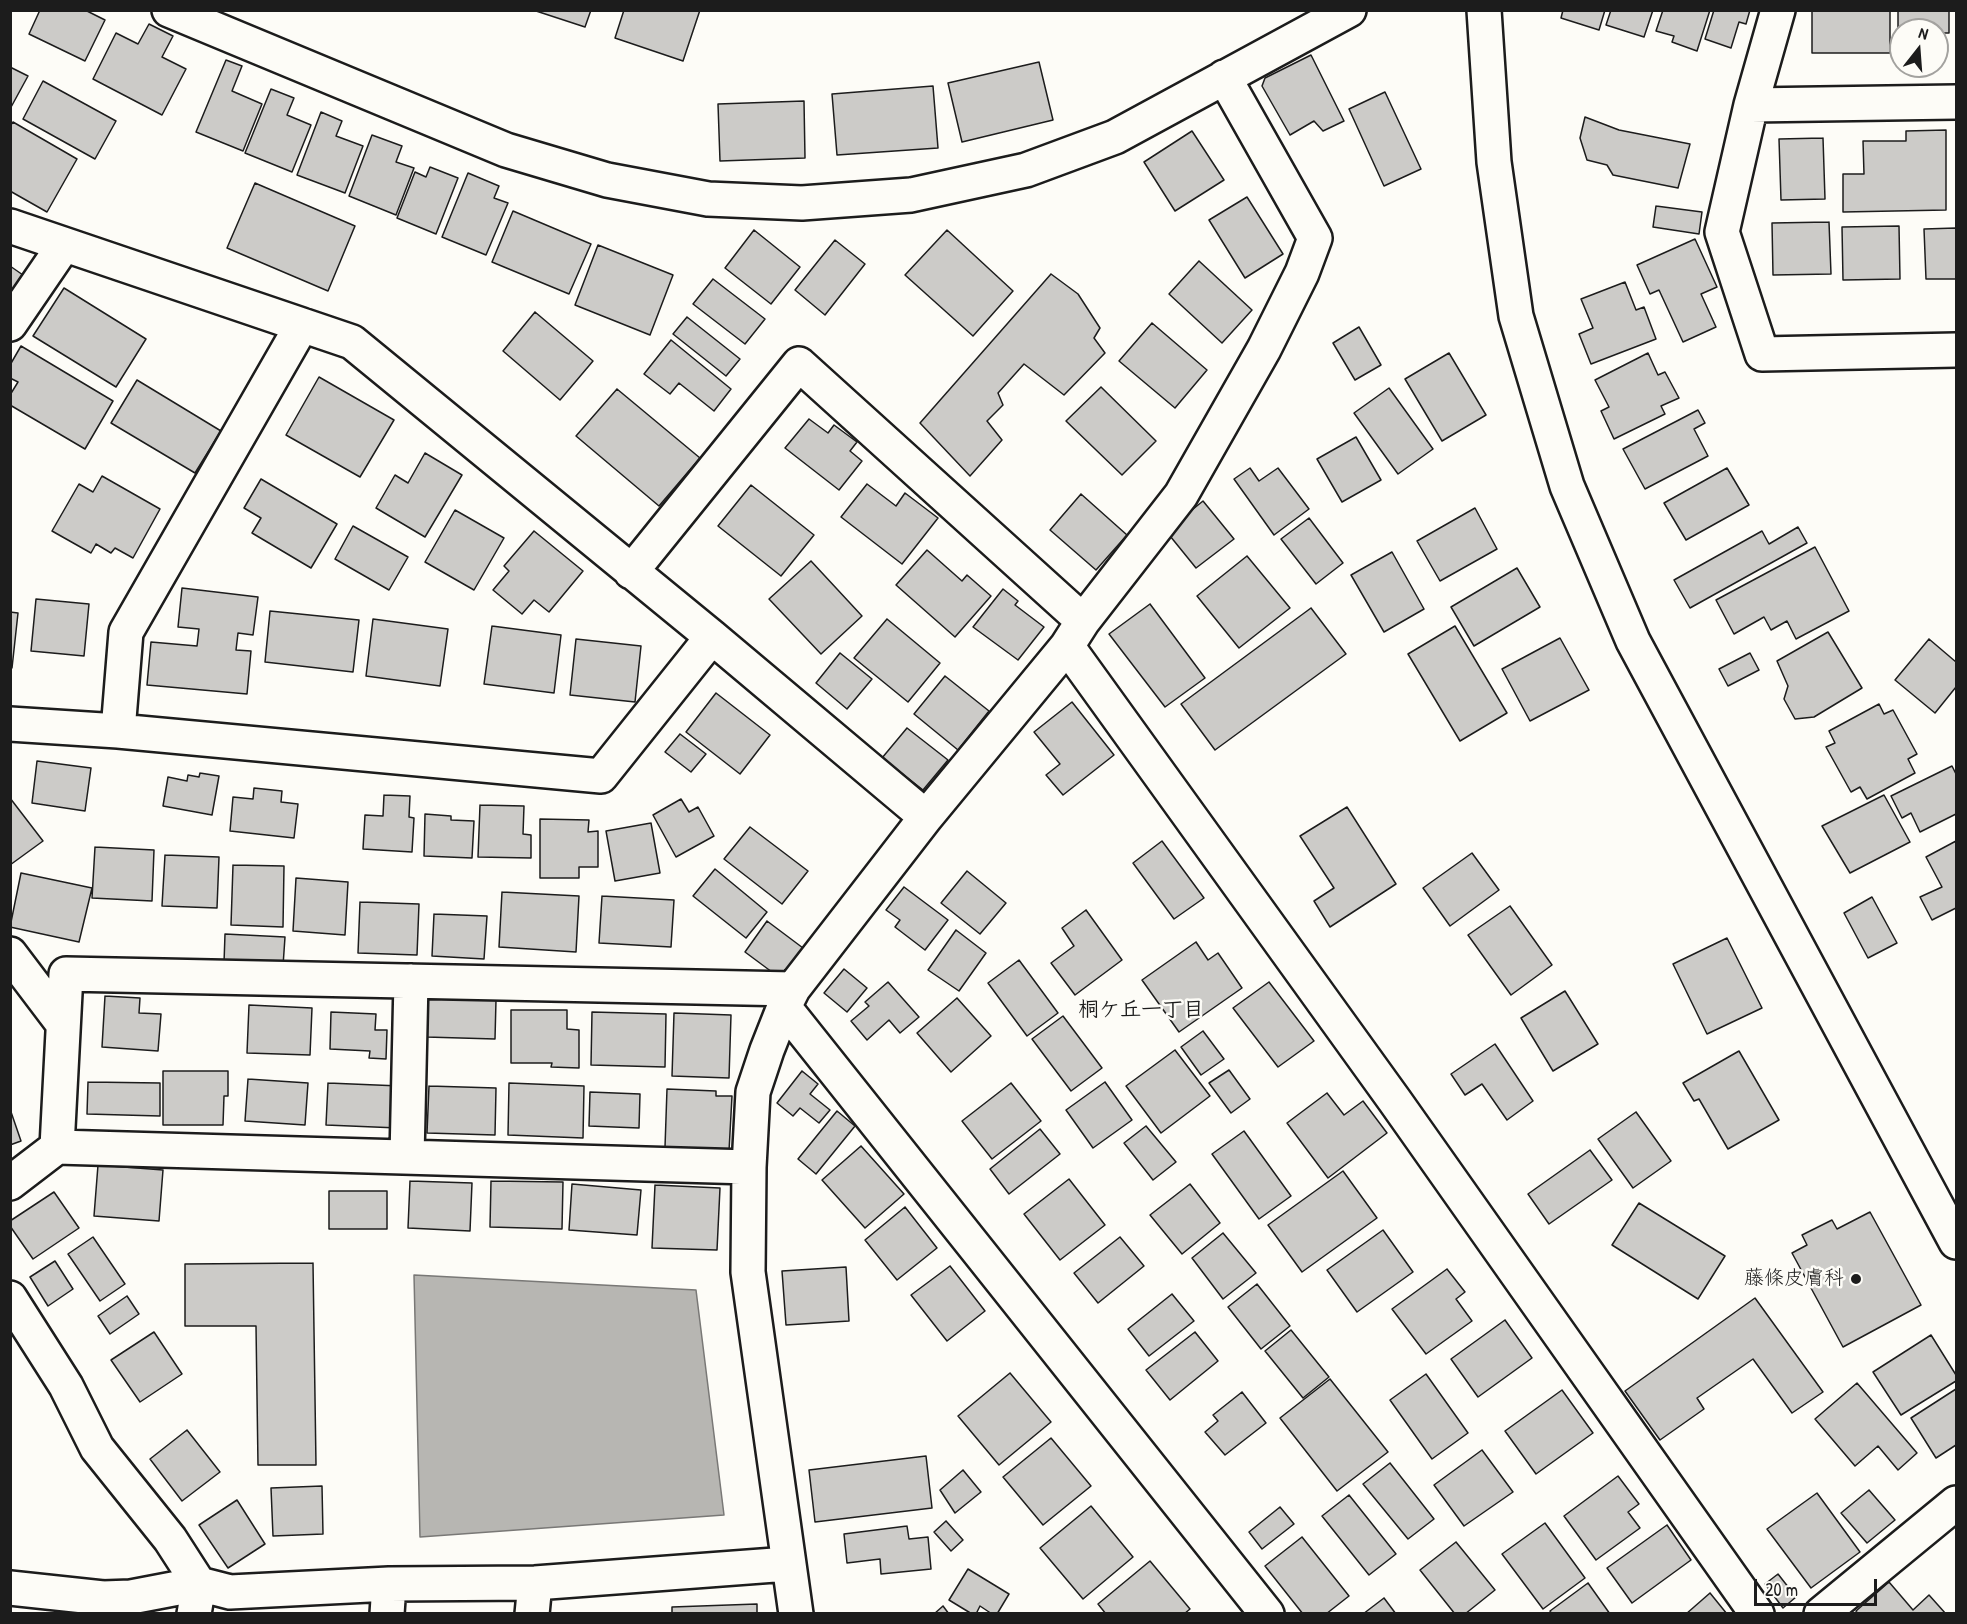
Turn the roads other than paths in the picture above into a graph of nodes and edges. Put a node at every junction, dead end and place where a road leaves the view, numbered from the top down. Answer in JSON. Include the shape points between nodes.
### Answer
{"nodes":[{"id":1,"x":169,"y":10,"type":"edge"},
{"id":2,"x":1349,"y":10,"type":"edge"},
{"id":3,"x":1484,"y":10,"type":"edge"},
{"id":4,"x":1778,"y":10,"type":"edge"},
{"id":5,"x":1224,"y":77,"type":"junction"},
{"id":6,"x":1956,"y":102,"type":"edge"},
{"id":7,"x":1751,"y":105,"type":"junction"},
{"id":8,"x":10,"y":226,"type":"edge"},
{"id":9,"x":63,"y":245,"type":"junction"},
{"id":10,"x":10,"y":324,"type":"edge"},
{"id":11,"x":302,"y":325,"type":"junction"},
{"id":12,"x":1956,"y":350,"type":"edge"},
{"id":13,"x":631,"y":572,"type":"junction"},
{"id":14,"x":1075,"y":634,"type":"junction"},
{"id":15,"x":711,"y":637,"type":"junction"},
{"id":16,"x":10,"y":724,"type":"edge"},
{"id":17,"x":118,"y":731,"type":"junction"},
{"id":18,"x":926,"y":817,"type":"junction"},
{"id":19,"x":10,"y":954,"type":"edge"},
{"id":20,"x":411,"y":981,"type":"junction"},
{"id":21,"x":789,"y":998,"type":"junction"},
{"id":22,"x":63,"y":1024,"type":"junction"},
{"id":23,"x":57,"y":1147,"type":"junction"},
{"id":24,"x":407,"y":1157,"type":"junction"},
{"id":25,"x":749,"y":1167,"type":"junction"},
{"id":26,"x":10,"y":1183,"type":"edge"},
{"id":27,"x":1956,"y":1242,"type":"edge"},
{"id":28,"x":10,"y":1298,"type":"edge"},
{"id":29,"x":1956,"y":1503,"type":"edge"},
{"id":30,"x":788,"y":1564,"type":"junction"},
{"id":31,"x":10,"y":1588,"type":"edge"},
{"id":32,"x":533,"y":1598,"type":"edge"},
{"id":33,"x":196,"y":1599,"type":"edge"},
{"id":34,"x":388,"y":1599,"type":"edge"},
{"id":35,"x":796,"y":1614,"type":"edge"},
{"id":36,"x":1267,"y":1614,"type":"edge"},
{"id":37,"x":1757,"y":1614,"type":"edge"},
{"id":38,"x":1821,"y":1614,"type":"edge"}],
"edges":[{"from":1,"to":5,"type":"street","via":[[506,150],[607,180],[708,199],[802,203],[911,195],[1026,170],[1115,137]]},
{"from":2,"to":5,"type":"street"},
{"from":3,"to":27,"type":"street","via":[[1494,162],[1516,316],[1567,486],[1633,641]]},
{"from":4,"to":7,"type":"street"},
{"from":5,"to":14,"type":"street","via":[[1315,237],[1302,273],[1264,349],[1180,495]]},
{"from":6,"to":7,"type":"street"},
{"from":7,"to":12,"type":"street","via":[[1722,232],[1762,354]]},
{"from":8,"to":9,"type":"street"},
{"from":9,"to":10,"type":"street"},
{"from":9,"to":11,"type":"street"},
{"from":11,"to":13,"type":"street","via":[[352,342]]},
{"from":11,"to":17,"type":"street","via":[[126,632]]},
{"from":13,"to":14,"type":"street","via":[[799,364]]},
{"from":13,"to":15,"type":"street"},
{"from":14,"to":18,"type":"street"},
{"from":14,"to":37,"type":"street","via":[[1395,1101]]},
{"from":15,"to":17,"type":"street","via":[[601,776]]},
{"from":15,"to":18,"type":"street"},
{"from":16,"to":17,"type":"street"},
{"from":18,"to":21,"type":"street"},
{"from":19,"to":22,"type":"street"},
{"from":20,"to":21,"type":"street"},
{"from":20,"to":22,"type":"street","via":[[66,974]]},
{"from":20,"to":24,"type":"street"},
{"from":21,"to":25,"type":"street","via":[[753,1092]]},
{"from":21,"to":36,"type":"street"},
{"from":22,"to":23,"type":"street"},
{"from":23,"to":24,"type":"street"},
{"from":23,"to":26,"type":"street"},
{"from":24,"to":25,"type":"street"},
{"from":25,"to":30,"type":"street","via":[[748,1272]]},
{"from":28,"to":33,"type":"street","via":[[66,1386],[97,1448],[170,1539]]},
{"from":29,"to":38,"type":"street"},
{"from":30,"to":32,"type":"street"},
{"from":30,"to":35,"type":"street"},
{"from":31,"to":33,"type":"street","via":[[103,1598]]},
{"from":32,"to":34,"type":"street"},
{"from":33,"to":34,"type":"street","via":[[230,1592]]}]}
